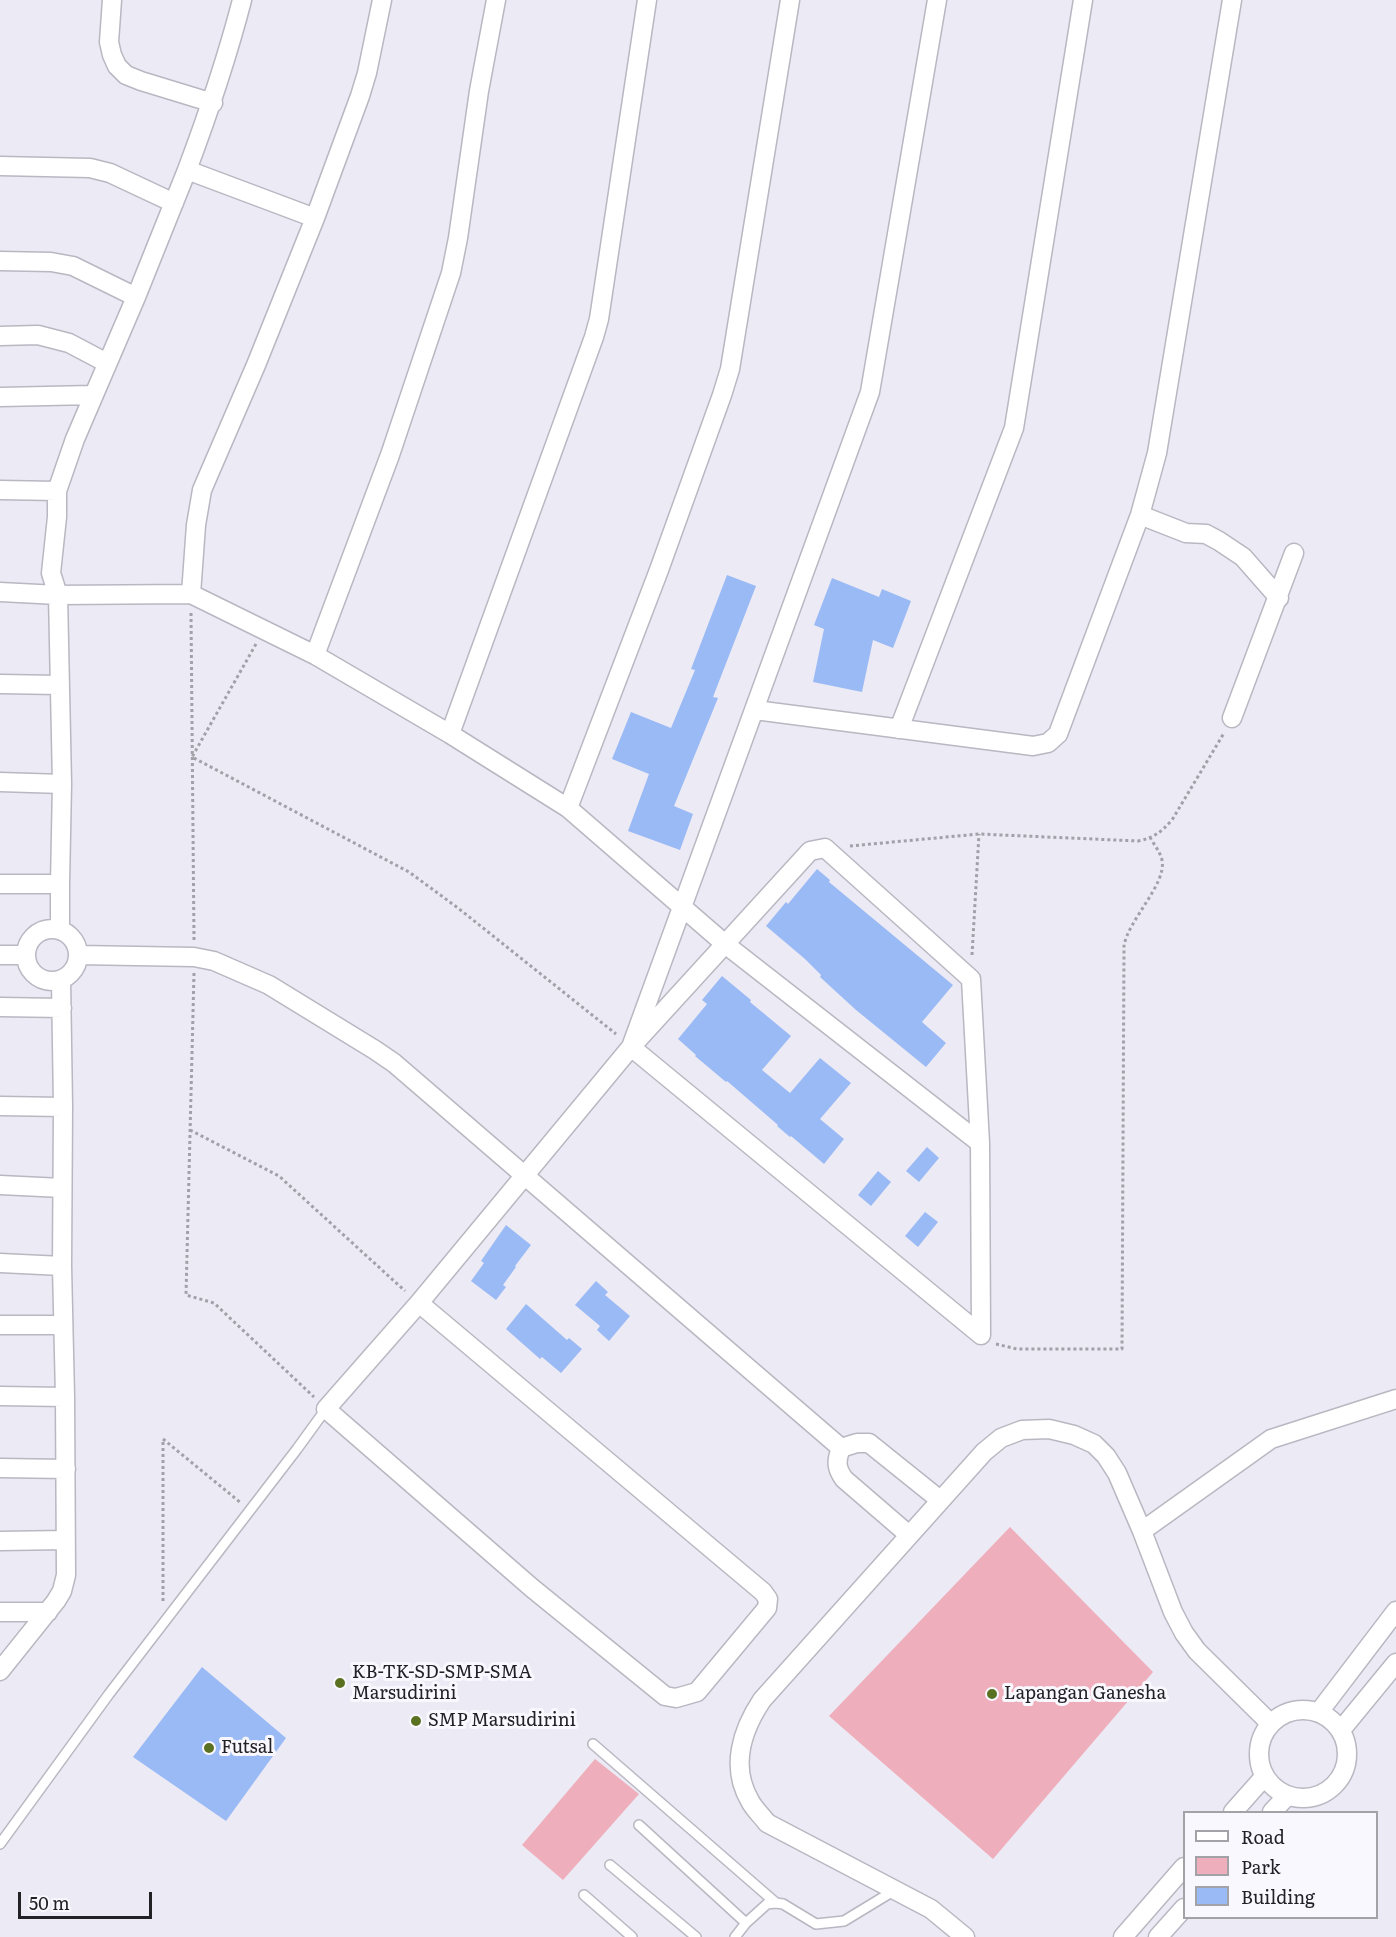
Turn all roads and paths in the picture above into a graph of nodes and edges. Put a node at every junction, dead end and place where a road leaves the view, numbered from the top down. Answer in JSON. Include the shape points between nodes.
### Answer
{"nodes":[{"id":1,"x":112,"y":0,"type":"edge"},
{"id":2,"x":242,"y":0,"type":"edge"},
{"id":3,"x":382,"y":0,"type":"edge"},
{"id":4,"x":496,"y":0,"type":"edge"},
{"id":5,"x":647,"y":0,"type":"edge"},
{"id":6,"x":790,"y":0,"type":"edge"},
{"id":7,"x":936,"y":0,"type":"edge"},
{"id":8,"x":1083,"y":0,"type":"edge"},
{"id":9,"x":1232,"y":0,"type":"edge"},
{"id":10,"x":213,"y":103,"type":"junction"},
{"id":11,"x":0,"y":166,"type":"edge"},
{"id":12,"x":187,"y":170,"type":"junction"},
{"id":13,"x":174,"y":203,"type":"junction"},
{"id":14,"x":315,"y":218,"type":"junction"},
{"id":15,"x":0,"y":261,"type":"edge"},
{"id":16,"x":136,"y":297,"type":"junction"},
{"id":17,"x":0,"y":336,"type":"edge"},
{"id":18,"x":107,"y":363,"type":"junction"},
{"id":19,"x":93,"y":395,"type":"junction"},
{"id":20,"x":0,"y":397,"type":"edge"},
{"id":21,"x":0,"y":490,"type":"edge"},
{"id":22,"x":57,"y":491,"type":"junction"},
{"id":23,"x":1140,"y":515,"type":"junction"},
{"id":24,"x":1294,"y":553,"type":"dead end"},
{"id":25,"x":0,"y":592,"type":"edge"},
{"id":26,"x":191,"y":594,"type":"junction"},
{"id":27,"x":58,"y":595,"type":"junction"},
{"id":28,"x":1279,"y":598,"type":"junction"},
{"id":29,"x":264,"y":630,"type":"junction"},
{"id":30,"x":315,"y":655,"type":"junction"},
{"id":31,"x":0,"y":684,"type":"edge"},
{"id":32,"x":60,"y":685,"type":"junction"},
{"id":33,"x":755,"y":710,"type":"junction"},
{"id":34,"x":1232,"y":718,"type":"joint"},
{"id":35,"x":899,"y":729,"type":"junction"},
{"id":36,"x":450,"y":734,"type":"junction"},
{"id":37,"x":192,"y":757,"type":"junction"},
{"id":38,"x":0,"y":782,"type":"edge"},
{"id":39,"x":62,"y":784,"type":"junction"},
{"id":40,"x":568,"y":808,"type":"junction"},
{"id":41,"x":979,"y":834,"type":"junction"},
{"id":42,"x":1151,"y":839,"type":"junction"},
{"id":43,"x":825,"y":848,"type":"junction"},
{"id":44,"x":60,"y":884,"type":"junction"},
{"id":45,"x":0,"y":885,"type":"edge"},
{"id":46,"x":682,"y":905,"type":"junction"},
{"id":47,"x":60,"y":930,"type":"junction"},
{"id":48,"x":725,"y":944,"type":"junction"},
{"id":49,"x":0,"y":955,"type":"edge"},
{"id":50,"x":78,"y":955,"type":"junction"},
{"id":51,"x":26,"y":956,"type":"junction"},
{"id":52,"x":194,"y":957,"type":"junction"},
{"id":53,"x":971,"y":979,"type":"junction"},
{"id":54,"x":61,"y":980,"type":"junction"},
{"id":55,"x":0,"y":1008,"type":"edge"},
{"id":56,"x":62,"y":1008,"type":"junction"},
{"id":57,"x":631,"y":1047,"type":"junction"},
{"id":58,"x":0,"y":1106,"type":"edge"},
{"id":59,"x":63,"y":1107,"type":"junction"},
{"id":60,"x":190,"y":1130,"type":"junction"},
{"id":61,"x":980,"y":1143,"type":"junction"},
{"id":62,"x":524,"y":1175,"type":"junction"},
{"id":63,"x":0,"y":1185,"type":"edge"},
{"id":64,"x":62,"y":1188,"type":"junction"},
{"id":65,"x":0,"y":1263,"type":"edge"},
{"id":66,"x":62,"y":1266,"type":"junction"},
{"id":67,"x":419,"y":1303,"type":"junction"},
{"id":68,"x":0,"y":1325,"type":"edge"},
{"id":69,"x":62,"y":1325,"type":"junction"},
{"id":70,"x":981,"y":1335,"type":"junction"},
{"id":71,"x":0,"y":1396,"type":"edge"},
{"id":72,"x":65,"y":1396,"type":"junction"},
{"id":73,"x":1396,"y":1399,"type":"edge"},
{"id":74,"x":326,"y":1409,"type":"junction"},
{"id":75,"x":841,"y":1448,"type":"junction"},
{"id":76,"x":0,"y":1468,"type":"edge"},
{"id":77,"x":66,"y":1469,"type":"junction"},
{"id":78,"x":940,"y":1500,"type":"junction"},
{"id":79,"x":250,"y":1510,"type":"junction"},
{"id":80,"x":1142,"y":1531,"type":"junction"},
{"id":81,"x":909,"y":1534,"type":"junction"},
{"id":82,"x":65,"y":1540,"type":"junction"},
{"id":83,"x":0,"y":1541,"type":"edge"},
{"id":84,"x":1396,"y":1611,"type":"edge"},
{"id":85,"x":0,"y":1612,"type":"edge"},
{"id":86,"x":48,"y":1612,"type":"junction"},
{"id":87,"x":163,"y":1622,"type":"junction"},
{"id":88,"x":1396,"y":1664,"type":"edge"},
{"id":89,"x":0,"y":1671,"type":"edge"},
{"id":90,"x":1319,"y":1712,"type":"junction"},
{"id":91,"x":1270,"y":1723,"type":"junction"},
{"id":92,"x":1341,"y":1730,"type":"junction"},
{"id":93,"x":593,"y":1744,"type":"dead end"},
{"id":94,"x":1264,"y":1777,"type":"junction"},
{"id":95,"x":1287,"y":1796,"type":"junction"},
{"id":96,"x":1234,"y":1811,"type":"edge"},
{"id":97,"x":1273,"y":1811,"type":"edge"},
{"id":98,"x":639,"y":1825,"type":"dead end"},
{"id":99,"x":0,"y":1844,"type":"edge"},
{"id":100,"x":610,"y":1865,"type":"dead end"},
{"id":101,"x":1183,"y":1869,"type":"edge"},
{"id":102,"x":895,"y":1890,"type":"junction"},
{"id":103,"x":584,"y":1895,"type":"dead end"},
{"id":104,"x":776,"y":1903,"type":"junction"},
{"id":105,"x":1183,"y":1910,"type":"edge"},
{"id":106,"x":746,"y":1923,"type":"junction"},
{"id":107,"x":632,"y":1937,"type":"edge"},
{"id":108,"x":696,"y":1937,"type":"edge"},
{"id":109,"x":735,"y":1937,"type":"edge"},
{"id":110,"x":965,"y":1937,"type":"edge"},
{"id":111,"x":1123,"y":1937,"type":"edge"},
{"id":112,"x":1158,"y":1937,"type":"edge"}],
"edges":[{"from":1,"to":10,"type":"street","via":[[109,42],[117,66],[141,81]]},
{"from":2,"to":10,"type":"street"},
{"from":3,"to":14,"type":"street","via":[[367,73]]},
{"from":4,"to":30,"type":"street","via":[[451,273],[390,455]]},
{"from":5,"to":36,"type":"street","via":[[599,319]]},
{"from":6,"to":40,"type":"street","via":[[730,369]]},
{"from":7,"to":33,"type":"street","via":[[870,392]]},
{"from":8,"to":35,"type":"street","via":[[1014,428]]},
{"from":9,"to":23,"type":"street","via":[[1159,443]]},
{"from":10,"to":12,"type":"street"},
{"from":11,"to":13,"type":"street","via":[[90,168],[110,173]]},
{"from":12,"to":13,"type":"street"},
{"from":12,"to":14,"type":"street"},
{"from":13,"to":16,"type":"street"},
{"from":14,"to":26,"type":"street","via":[[202,490]]},
{"from":15,"to":16,"type":"street","via":[[73,266]]},
{"from":16,"to":18,"type":"street"},
{"from":17,"to":18,"type":"street","via":[[38,335],[69,343]]},
{"from":18,"to":19,"type":"street"},
{"from":19,"to":20,"type":"street"},
{"from":19,"to":22,"type":"street"},
{"from":21,"to":22,"type":"street"},
{"from":22,"to":27,"type":"street","via":[[51,573]]},
{"from":23,"to":28,"type":"street","via":[[1219,541],[1243,557]]},
{"from":23,"to":35,"type":"street","via":[[1058,735],[1048,743],[1033,746]]},
{"from":24,"to":28,"type":"street"},
{"from":25,"to":27,"type":"street"},
{"from":26,"to":27,"type":"street"},
{"from":26,"to":29,"type":"street"},
{"from":26,"to":37,"type":"path"},
{"from":27,"to":32,"type":"street"},
{"from":28,"to":34,"type":"street"},
{"from":29,"to":30,"type":"street"},
{"from":29,"to":37,"type":"path"},
{"from":30,"to":36,"type":"street"},
{"from":31,"to":32,"type":"street"},
{"from":32,"to":39,"type":"street"},
{"from":33,"to":35,"type":"street"},
{"from":33,"to":46,"type":"street"},
{"from":34,"to":42,"type":"path","via":[[1172,820]]},
{"from":36,"to":40,"type":"street"},
{"from":37,"to":52,"type":"path"},
{"from":37,"to":57,"type":"path","via":[[409,872]]},
{"from":38,"to":39,"type":"street"},
{"from":39,"to":44,"type":"street"},
{"from":40,"to":46,"type":"street"},
{"from":41,"to":42,"type":"path"},
{"from":41,"to":43,"type":"path"},
{"from":41,"to":53,"type":"path"},
{"from":42,"to":70,"type":"path","via":[[1159,852],[1162,869],[1124,946],[1122,1349],[1017,1349],[997,1345]]},
{"from":43,"to":48,"type":"street","via":[[810,851]]},
{"from":43,"to":53,"type":"street"},
{"from":44,"to":45,"type":"street"},
{"from":44,"to":47,"type":"street"},
{"from":46,"to":48,"type":"street"},
{"from":46,"to":57,"type":"street"},
{"from":47,"to":50,"type":"street","via":[[73,939]]},
{"from":47,"to":51,"type":"street","via":[[37,934]]},
{"from":48,"to":57,"type":"street"},
{"from":48,"to":61,"type":"street"},
{"from":49,"to":51,"type":"street"},
{"from":50,"to":52,"type":"street"},
{"from":50,"to":54,"type":"street","via":[[74,970]]},
{"from":51,"to":54,"type":"street","via":[[37,976]]},
{"from":52,"to":60,"type":"path"},
{"from":52,"to":62,"type":"street","via":[[214,961],[269,985],[375,1050]]},
{"from":53,"to":61,"type":"street"},
{"from":54,"to":56,"type":"street"},
{"from":55,"to":56,"type":"street"},
{"from":56,"to":59,"type":"street"},
{"from":57,"to":62,"type":"street"},
{"from":57,"to":70,"type":"street"},
{"from":58,"to":59,"type":"street"},
{"from":59,"to":64,"type":"street"},
{"from":60,"to":67,"type":"path","via":[[279,1176]]},
{"from":60,"to":74,"type":"path","via":[[186,1294],[214,1303]]},
{"from":61,"to":70,"type":"street"},
{"from":62,"to":67,"type":"street"},
{"from":62,"to":75,"type":"street"},
{"from":63,"to":64,"type":"street"},
{"from":64,"to":66,"type":"street"},
{"from":65,"to":66,"type":"street"},
{"from":66,"to":69,"type":"street"},
{"from":67,"to":74,"type":"street"},
{"from":67,"to":74,"type":"street","via":[[763,1592],[768,1599],[767,1608],[707,1682],[685,1697],[665,1696],[532,1588]]},
{"from":68,"to":69,"type":"street"},
{"from":69,"to":72,"type":"street"},
{"from":71,"to":72,"type":"street"},
{"from":72,"to":77,"type":"street"},
{"from":73,"to":80,"type":"street","via":[[1271,1439]]},
{"from":74,"to":79,"type":"lane"},
{"from":75,"to":78,"type":"street","via":[[869,1443]]},
{"from":75,"to":81,"type":"street","via":[[838,1470],[844,1479]]},
{"from":76,"to":77,"type":"street"},
{"from":77,"to":82,"type":"street"},
{"from":78,"to":80,"type":"street","via":[[1001,1437],[1022,1430],[1049,1429],[1084,1439],[1106,1456]]},
{"from":78,"to":81,"type":"street"},
{"from":79,"to":87,"type":"lane"},
{"from":79,"to":87,"type":"path","via":[[163,1439]]},
{"from":80,"to":91,"type":"street","via":[[1184,1633],[1197,1651]]},
{"from":81,"to":102,"type":"street","via":[[762,1700],[741,1742],[740,1766],[742,1785],[750,1803],[767,1823]]},
{"from":82,"to":83,"type":"street"},
{"from":82,"to":86,"type":"street","via":[[66,1575],[62,1591]]},
{"from":84,"to":90,"type":"street"},
{"from":85,"to":86,"type":"street"},
{"from":86,"to":89,"type":"street"},
{"from":87,"to":99,"type":"lane"},
{"from":88,"to":92,"type":"street"},
{"from":90,"to":91,"type":"street","via":[[1302,1709],[1284,1713]]},
{"from":90,"to":92,"type":"street"},
{"from":91,"to":94,"type":"street","via":[[1260,1739],[1258,1759]]},
{"from":92,"to":95,"type":"street","via":[[1347,1748],[1346,1766],[1338,1782],[1314,1797]]},
{"from":93,"to":104,"type":"lane"},
{"from":94,"to":95,"type":"street"},
{"from":94,"to":96,"type":"street"},
{"from":95,"to":97,"type":"street"},
{"from":98,"to":106,"type":"lane"},
{"from":100,"to":108,"type":"lane"},
{"from":101,"to":111,"type":"street"},
{"from":102,"to":104,"type":"lane","via":[[844,1921],[816,1924]]},
{"from":102,"to":110,"type":"street","via":[[931,1909]]},
{"from":103,"to":107,"type":"lane"},
{"from":104,"to":106,"type":"lane","via":[[767,1904]]},
{"from":105,"to":112,"type":"street"},
{"from":106,"to":109,"type":"lane"}]}
